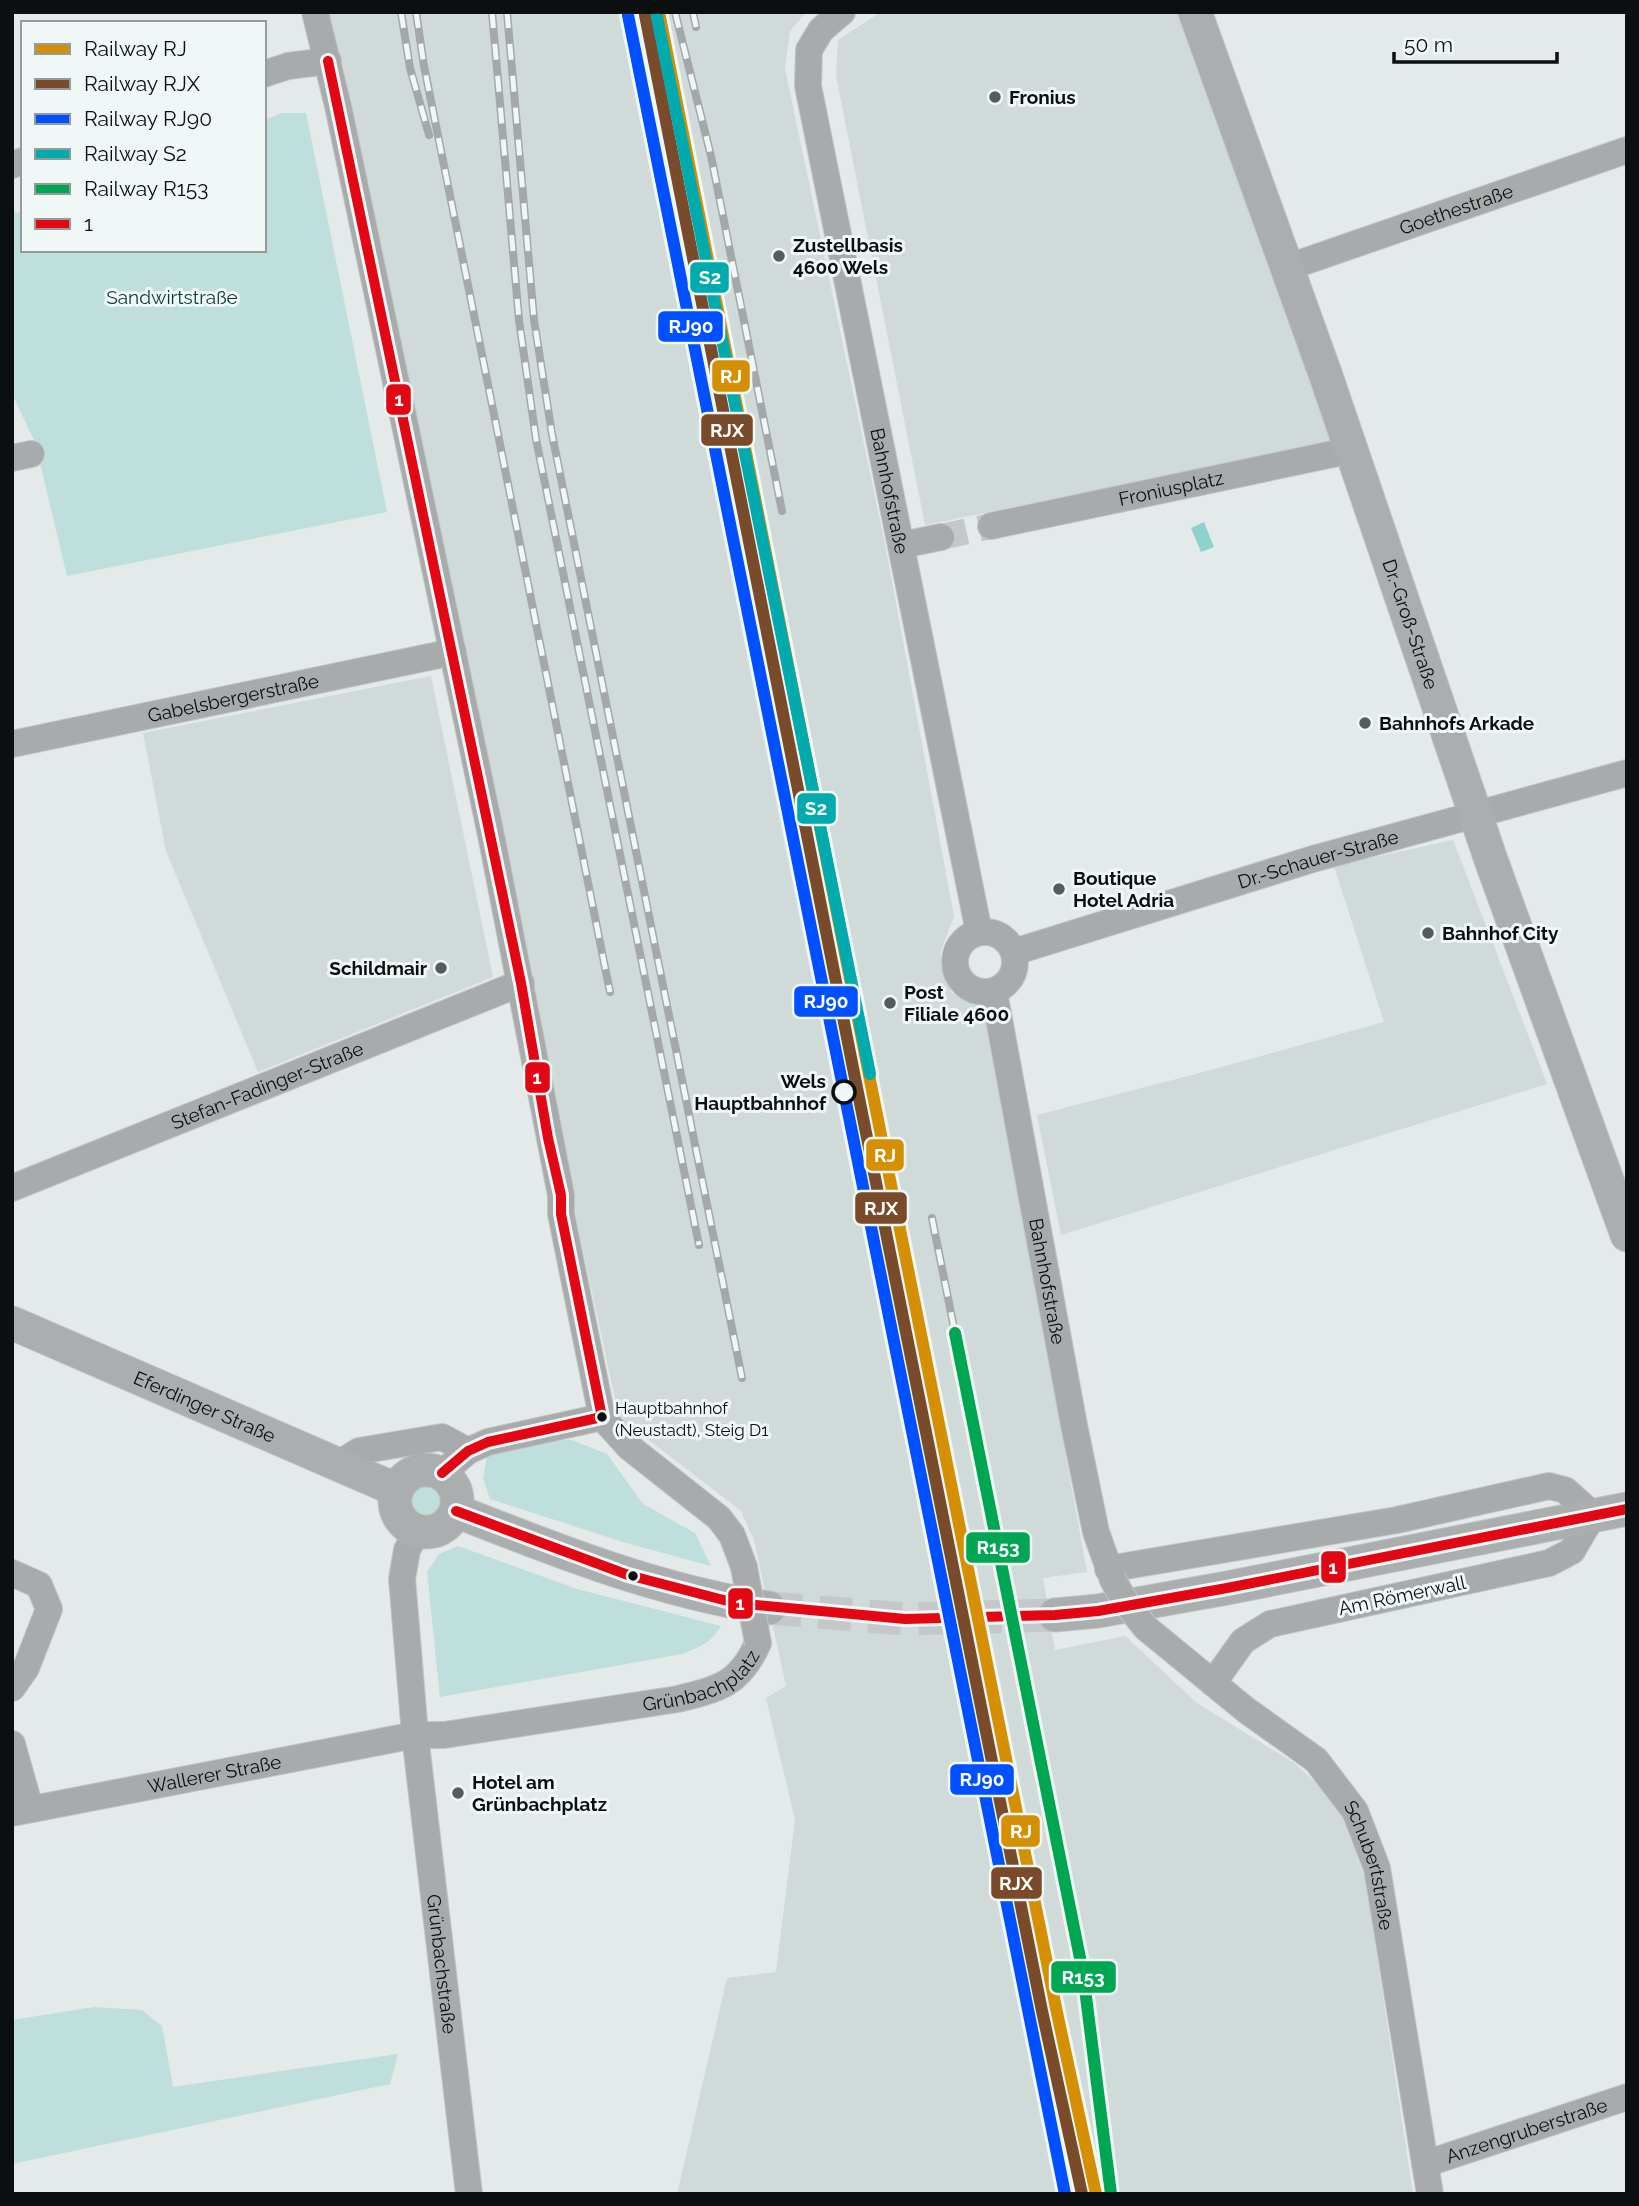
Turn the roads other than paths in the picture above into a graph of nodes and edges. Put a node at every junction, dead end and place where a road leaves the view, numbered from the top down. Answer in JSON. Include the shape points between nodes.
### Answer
{"nodes":[{"id":1,"x":315,"y":12,"type":"edge"},
{"id":2,"x":842,"y":12,"type":"edge"},
{"id":3,"x":1195,"y":12,"type":"edge"},
{"id":4,"x":328,"y":61,"type":"junction"},
{"id":5,"x":266,"y":73,"type":"edge"},
{"id":6,"x":1627,"y":150,"type":"edge"},
{"id":7,"x":1286,"y":268,"type":"junction"},
{"id":8,"x":1352,"y":450,"type":"junction"},
{"id":9,"x":991,"y":526,"type":"tunnel mouth"},
{"id":10,"x":942,"y":537,"type":"tunnel mouth"},
{"id":11,"x":902,"y":545,"type":"junction"},
{"id":12,"x":453,"y":652,"type":"junction"},
{"id":13,"x":12,"y":744,"type":"edge"},
{"id":14,"x":1627,"y":773,"type":"edge"},
{"id":15,"x":1475,"y":816,"type":"junction"},
{"id":16,"x":979,"y":932,"type":"junction"},
{"id":17,"x":1014,"y":952,"type":"junction"},
{"id":18,"x":521,"y":983,"type":"junction"},
{"id":19,"x":994,"y":992,"type":"junction"},
{"id":20,"x":12,"y":1188,"type":"edge"},
{"id":21,"x":1623,"y":1213,"type":"edge"},
{"id":22,"x":12,"y":1323,"type":"edge"},
{"id":23,"x":602,"y":1417,"type":"junction"},
{"id":24,"x":468,"y":1451,"type":"junction"},
{"id":25,"x":338,"y":1465,"type":"junction"},
{"id":26,"x":442,"y":1473,"type":"junction"},
{"id":27,"x":397,"y":1490,"type":"junction"},
{"id":28,"x":1627,"y":1509,"type":"edge"},
{"id":29,"x":456,"y":1511,"type":"junction"},
{"id":30,"x":1593,"y":1515,"type":"junction"},
{"id":31,"x":418,"y":1531,"type":"junction"},
{"id":32,"x":12,"y":1573,"type":"edge"},
{"id":33,"x":1111,"y":1575,"type":"junction"},
{"id":34,"x":769,"y":1608,"type":"tunnel mouth"},
{"id":35,"x":1055,"y":1615,"type":"tunnel mouth"},
{"id":36,"x":1146,"y":1628,"type":"joint"},
{"id":37,"x":1213,"y":1683,"type":"junction"},
{"id":38,"x":12,"y":1688,"type":"edge"},
{"id":39,"x":415,"y":1735,"type":"junction"},
{"id":40,"x":12,"y":1744,"type":"edge"},
{"id":41,"x":21,"y":1811,"type":"edge"},
{"id":42,"x":1627,"y":2097,"type":"edge"},
{"id":43,"x":1425,"y":2164,"type":"junction"},
{"id":44,"x":469,"y":2194,"type":"edge"},
{"id":45,"x":1430,"y":2194,"type":"edge"}],
"edges":[{"from":1,"to":4,"type":"street"},
{"from":2,"to":11,"type":"street","name":"Bahnhofstraße","via":[[821,30],[809,50],[808,86]]},
{"from":3,"to":7,"type":"main road","name":"Dr.-Groß-Straße"},
{"from":4,"to":5,"type":"street"},
{"from":4,"to":12,"type":"street"},
{"from":6,"to":7,"type":"street","name":"Goethestraße"},
{"from":7,"to":8,"type":"main road","name":"Dr.-Groß-Straße"},
{"from":8,"to":9,"type":"street","name":"Froniusplatz"},
{"from":8,"to":15,"type":"main road","name":"Dr.-Groß-Straße"},
{"from":10,"to":11,"type":"street"},
{"from":11,"to":16,"type":"street","name":"Bahnhofstraße"},
{"from":12,"to":13,"type":"street","name":"Gabelsbergerstraße"},
{"from":12,"to":18,"type":"street"},
{"from":14,"to":15,"type":"street","name":"Dr.-Schauer-Straße"},
{"from":15,"to":17,"type":"street","name":"Dr.-Schauer-Straße","via":[[1313,859]]},
{"from":15,"to":21,"type":"main road","name":"Dr.-Groß-Straße","via":[[1574,1094]]},
{"from":16,"to":17,"type":"street","via":[[1004,938]]},
{"from":16,"to":19,"type":"street","via":[[957,951],[956,970],[966,986]]},
{"from":17,"to":19,"type":"street","via":[[1015,970]]},
{"from":18,"to":20,"type":"street","name":"Stefan-Fadinger-Straße"},
{"from":18,"to":23,"type":"street"},
{"from":19,"to":33,"type":"street","name":"Bahnhofstraße","via":[[1074,1425],[1096,1532]]},
{"from":22,"to":25,"type":"main road","name":"Eferdinger Straße"},
{"from":23,"to":24,"type":"street","via":[[488,1442]]},
{"from":23,"to":39,"type":"street","name":"Grünbachplatz","bridge":true,"via":[[629,1447],[719,1518],[732,1535],[744,1567],[758,1643],[750,1661],[729,1683],[678,1699],[444,1735]]},
{"from":24,"to":25,"type":"street","via":[[442,1437],[359,1451]]},
{"from":24,"to":26,"type":"street"},
{"from":25,"to":27,"type":"main road","name":"Eferdinger Straße"},
{"from":26,"to":27,"type":"main road","via":[[415,1472]]},
{"from":26,"to":29,"type":"main road","via":[[455,1489]]},
{"from":27,"to":31,"type":"main road","via":[[398,1515]]},
{"from":28,"to":30,"type":"main road","name":"Am Römerwall"},
{"from":29,"to":31,"type":"main road","via":[[440,1528]]},
{"from":29,"to":34,"type":"main road","via":[[628,1575]]},
{"from":30,"to":33,"type":"street","via":[[1565,1490],[1549,1486]]},
{"from":30,"to":35,"type":"main road","name":"Am Römerwall","via":[[1227,1588]]},
{"from":30,"to":37,"type":"street","name":"Am Römerwall","via":[[1572,1551],[1549,1563],[1270,1624],[1243,1641]]},
{"from":31,"to":39,"type":"street","via":[[407,1550],[402,1579]]},
{"from":32,"to":38,"type":"street","via":[[39,1585],[49,1609],[26,1668]]},
{"from":33,"to":36,"type":"street","name":"Bahnhofstraße","bridge":true},
{"from":36,"to":37,"type":"street","name":"Schubertstraße"},
{"from":37,"to":43,"type":"street","name":"Schubertstraße","via":[[1317,1760],[1355,1811],[1377,1868]]},
{"from":39,"to":41,"type":"street","name":"Wallerer Straße"},
{"from":39,"to":44,"type":"street","name":"Grünbachstraße"},
{"from":40,"to":41,"type":"street"},
{"from":42,"to":43,"type":"street","name":"Anzengruberstraße"},
{"from":43,"to":45,"type":"street","name":"Schubertstraße"}]}
